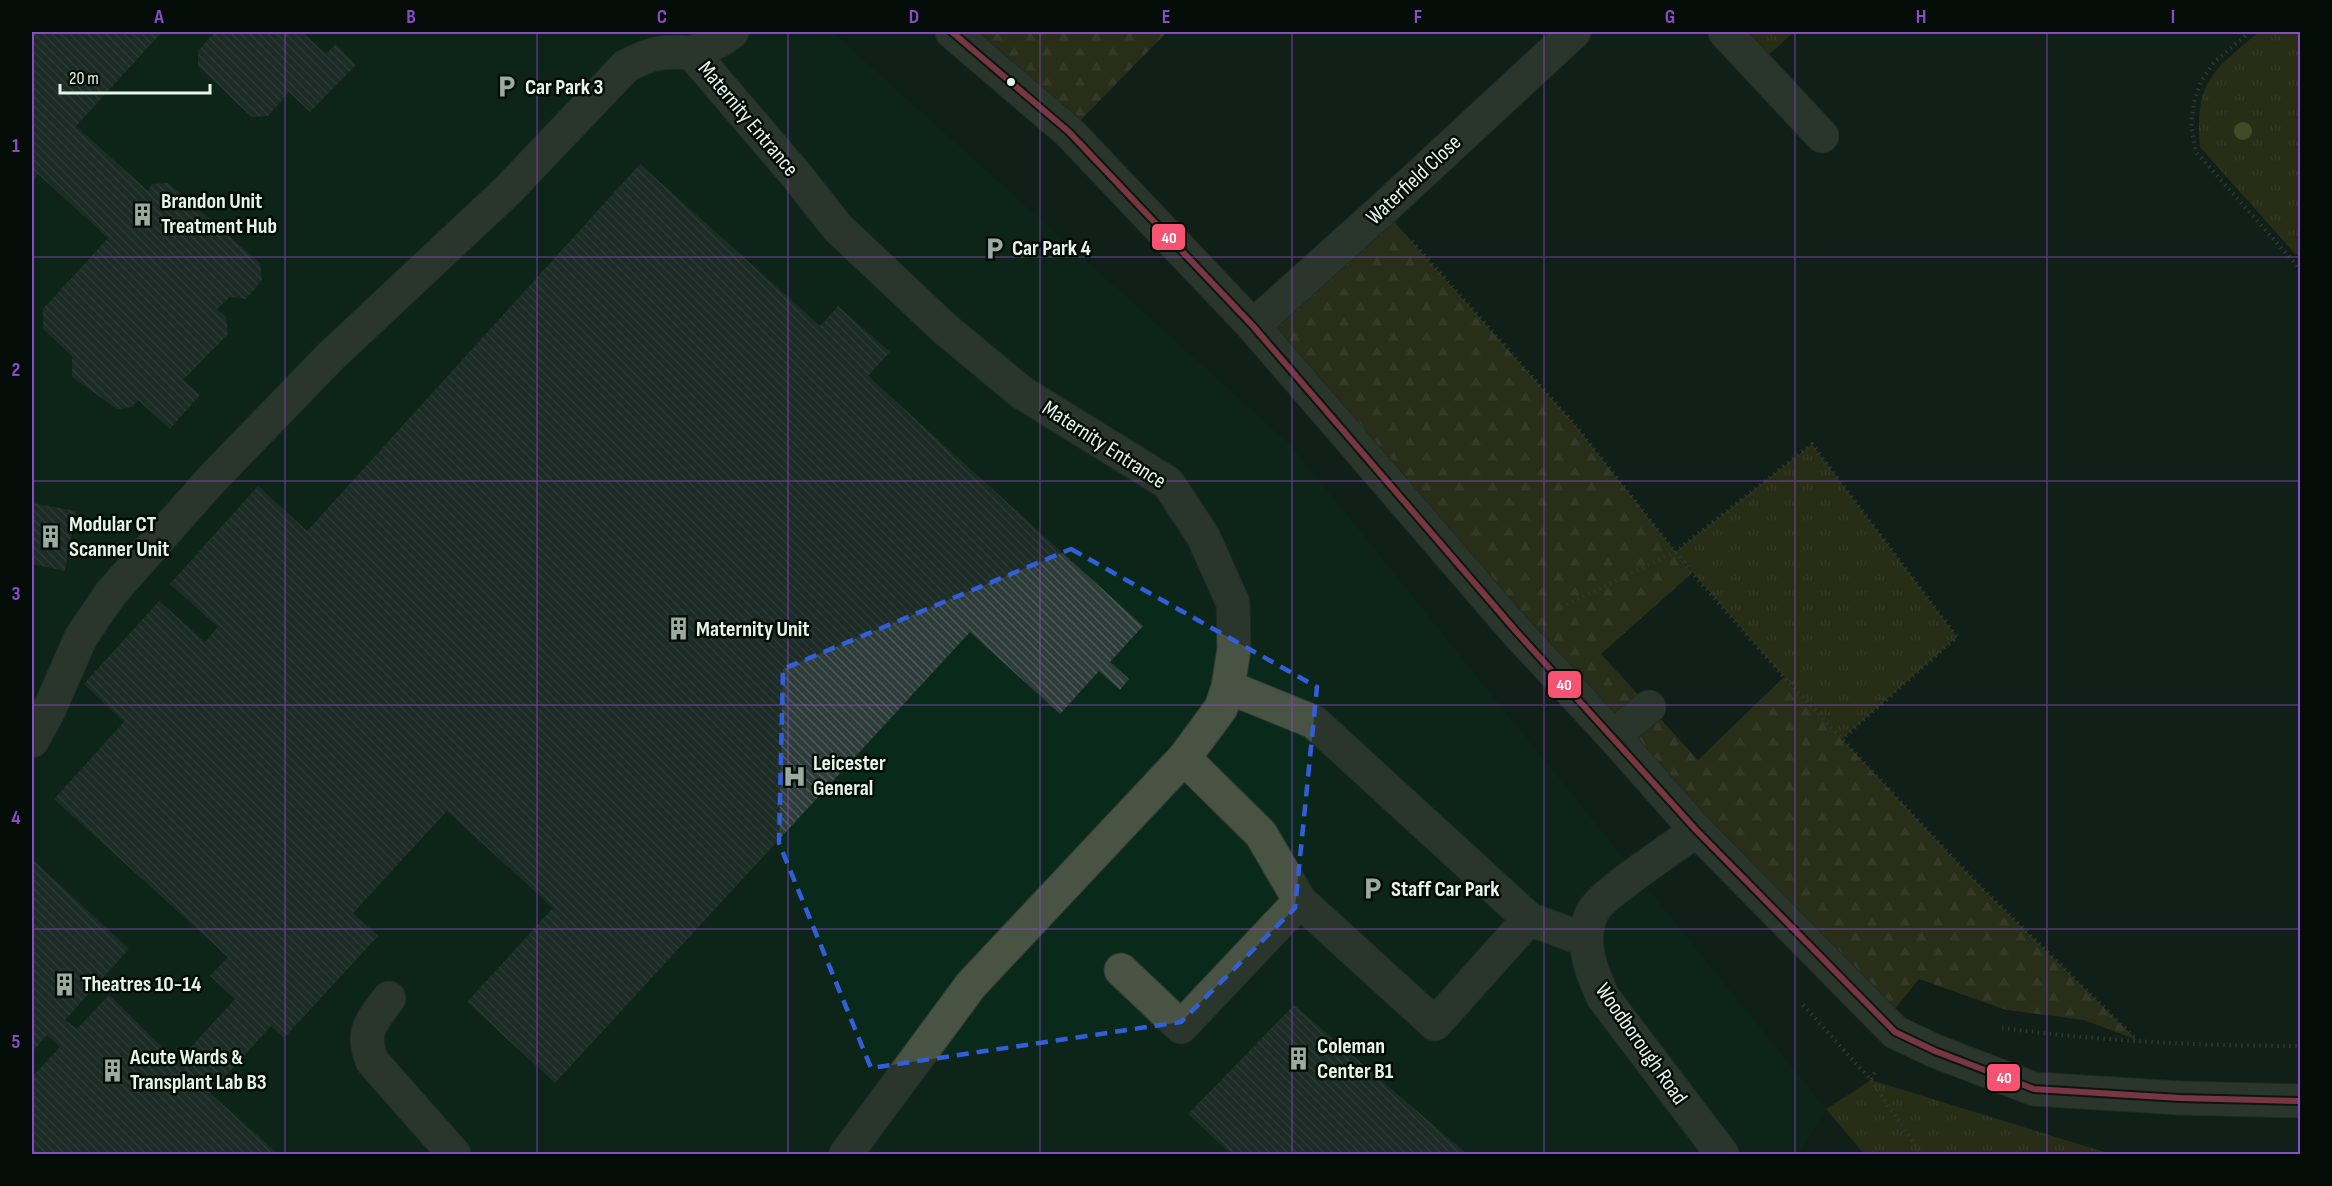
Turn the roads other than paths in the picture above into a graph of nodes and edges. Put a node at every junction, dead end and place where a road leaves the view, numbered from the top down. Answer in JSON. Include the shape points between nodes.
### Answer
{"nodes":[{"id":1,"x":646,"y":32,"type":"edge"},
{"id":2,"x":952,"y":32,"type":"edge"},
{"id":3,"x":1574,"y":32,"type":"edge"},
{"id":4,"x":1725,"y":32,"type":"edge"},
{"id":5,"x":714,"y":42,"type":"edge"},
{"id":6,"x":1822,"y":136,"type":"dead end"},
{"id":7,"x":1253,"y":326,"type":"junction"},
{"id":8,"x":1228,"y":687,"type":"junction"},
{"id":9,"x":1649,"y":707,"type":"dead end"},
{"id":10,"x":1613,"y":736,"type":"junction"},
{"id":11,"x":32,"y":741,"type":"edge"},
{"id":12,"x":1184,"y":758,"type":"junction"},
{"id":13,"x":1696,"y":830,"type":"junction"},
{"id":14,"x":1299,"y":901,"type":"junction"},
{"id":15,"x":1529,"y":920,"type":"junction"},
{"id":16,"x":1586,"y":940,"type":"junction"},
{"id":17,"x":1121,"y":970,"type":"dead end"},
{"id":18,"x":390,"y":998,"type":"dead end"},
{"id":19,"x":2301,"y":1101,"type":"edge"},
{"id":20,"x":454,"y":1155,"type":"edge"},
{"id":21,"x":846,"y":1155,"type":"edge"},
{"id":22,"x":1722,"y":1155,"type":"edge"}],
"edges":[{"from":1,"to":5,"type":"street"},
{"from":2,"to":7,"type":"street","via":[[1069,132]]},
{"from":3,"to":7,"type":"street","name":"Waterfield Close"},
{"from":4,"to":6,"type":"street"},
{"from":5,"to":8,"type":"street","name":"Maternity Entrance","via":[[797,176],[837,227],[944,328],[1021,392],[1168,483],[1203,536],[1233,603],[1234,649]]},
{"from":5,"to":11,"type":"street","via":[[663,51],[626,66],[507,191],[330,357],[211,480],[111,593],[81,637]]},
{"from":7,"to":10,"type":"street","via":[[1515,630]]},
{"from":8,"to":12,"type":"street","name":"Maternity Entrance","via":[[1221,708]]},
{"from":8,"to":15,"type":"street","via":[[1314,722]]},
{"from":9,"to":10,"type":"street"},
{"from":10,"to":13,"type":"street"},
{"from":12,"to":14,"type":"street","via":[[1261,834]]},
{"from":12,"to":21,"type":"street","name":"Maternity Entrance","via":[[971,985]]},
{"from":13,"to":16,"type":"street","name":"Woodborough Road","via":[[1614,890],[1593,912]]},
{"from":13,"to":19,"type":"street","via":[[1895,1032],[1935,1051],[2034,1089]]},
{"from":14,"to":15,"type":"street","via":[[1435,1024]]},
{"from":14,"to":17,"type":"street","via":[[1181,1027]]},
{"from":15,"to":16,"type":"street"},
{"from":16,"to":22,"type":"street","name":"Woodborough Road","via":[[1590,968],[1603,997]]},
{"from":18,"to":20,"type":"street","via":[[368,1028],[366,1045],[372,1060]]}]}
